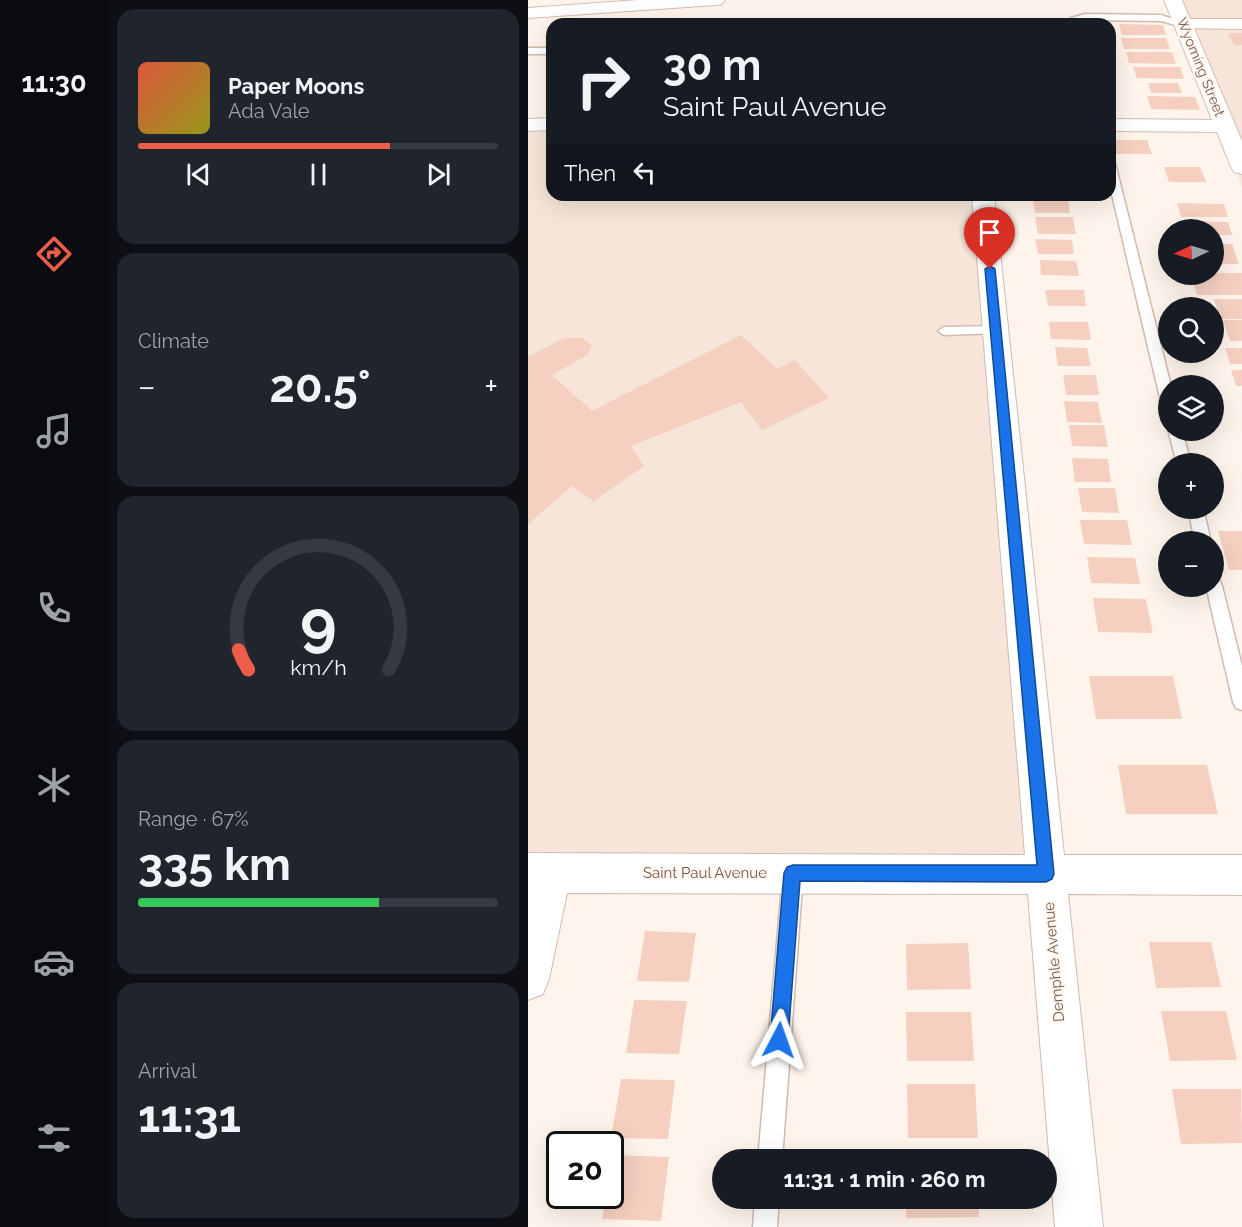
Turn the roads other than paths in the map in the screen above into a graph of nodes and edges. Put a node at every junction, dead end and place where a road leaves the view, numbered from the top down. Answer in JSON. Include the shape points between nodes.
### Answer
{"nodes":[{"id":1,"x":537,"y":0,"type":"edge"},
{"id":2,"x":716,"y":0,"type":"edge"},
{"id":3,"x":1173,"y":0,"type":"edge"},
{"id":4,"x":528,"y":1,"type":"edge"},
{"id":5,"x":528,"y":13,"type":"edge"},
{"id":6,"x":1082,"y":18,"type":"edge"},
{"id":7,"x":1183,"y":24,"type":"junction"},
{"id":8,"x":1242,"y":24,"type":"edge"},
{"id":9,"x":528,"y":51,"type":"edge"},
{"id":10,"x":546,"y":51,"type":"edge"},
{"id":11,"x":546,"y":124,"type":"edge"},
{"id":12,"x":528,"y":125,"type":"edge"},
{"id":13,"x":1116,"y":125,"type":"edge"},
{"id":14,"x":1225,"y":126,"type":"junction"},
{"id":15,"x":1242,"y":167,"type":"edge"},
{"id":16,"x":1116,"y":188,"type":"edge"},
{"id":17,"x":984,"y":201,"type":"edge"},
{"id":18,"x":995,"y":330,"type":"junction"},
{"id":19,"x":944,"y":332,"type":"dead end"},
{"id":20,"x":1161,"y":375,"type":"edge"},
{"id":21,"x":1217,"y":597,"type":"edge"},
{"id":22,"x":1242,"y":702,"type":"edge"},
{"id":23,"x":540,"y":873,"type":"edge"},
{"id":24,"x":793,"y":873,"type":"junction"},
{"id":25,"x":1046,"y":874,"type":"junction"},
{"id":26,"x":1242,"y":875,"type":"edge"},
{"id":27,"x":528,"y":979,"type":"edge"},
{"id":28,"x":771,"y":1149,"type":"edge"},
{"id":29,"x":766,"y":1209,"type":"edge"},
{"id":30,"x":765,"y":1227,"type":"edge"},
{"id":31,"x":1079,"y":1227,"type":"edge"}],
"edges":[{"from":1,"to":4,"type":"street"},
{"from":2,"to":5,"type":"street"},
{"from":3,"to":7,"type":"street","name":"Wyoming Street"},
{"from":6,"to":7,"type":"lane","via":[[1161,18]]},
{"from":7,"to":8,"type":"street"},
{"from":7,"to":14,"type":"street","name":"Wyoming Street"},
{"from":9,"to":10,"type":"lane"},
{"from":11,"to":12,"type":"street"},
{"from":13,"to":14,"type":"street"},
{"from":14,"to":15,"type":"street","name":"Wyoming Street"},
{"from":16,"to":20,"type":"lane"},
{"from":17,"to":18,"type":"street","name":"Demphle Avenue"},
{"from":18,"to":19,"type":"lane"},
{"from":18,"to":25,"type":"street","name":"Demphle Avenue"},
{"from":21,"to":22,"type":"lane"},
{"from":23,"to":24,"type":"street","name":"Saint Paul Avenue"},
{"from":23,"to":27,"type":"street"},
{"from":24,"to":25,"type":"street","name":"Saint Paul Avenue"},
{"from":24,"to":28,"type":"lane"},
{"from":25,"to":26,"type":"street","name":"Saint Paul Avenue"},
{"from":25,"to":31,"type":"street","name":"Demphle Avenue"},
{"from":29,"to":30,"type":"lane"}]}
